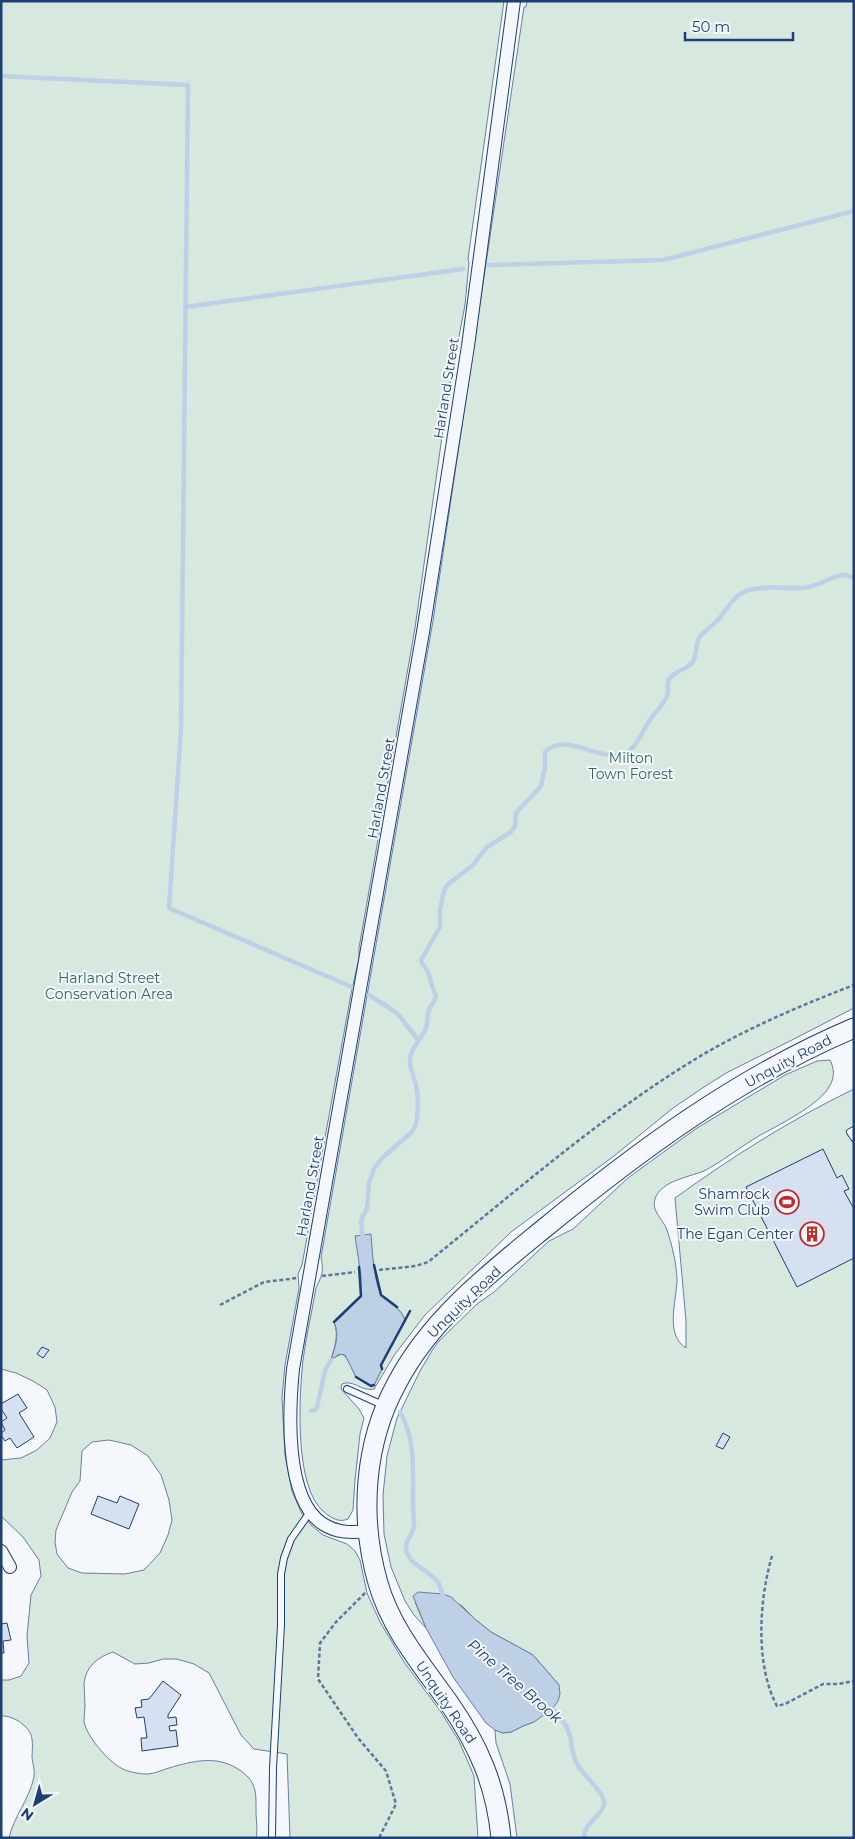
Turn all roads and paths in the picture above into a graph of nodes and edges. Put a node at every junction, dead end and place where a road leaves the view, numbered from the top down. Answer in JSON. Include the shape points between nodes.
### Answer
{"nodes":[{"id":1,"x":514,"y":1,"type":"edge"},
{"id":2,"x":854,"y":985,"type":"edge"},
{"id":3,"x":854,"y":1028,"type":"edge"},
{"id":4,"x":854,"y":1130,"type":"edge"},
{"id":5,"x":854,"y":1138,"type":"edge"},
{"id":6,"x":379,"y":1270,"type":"dead end"},
{"id":7,"x":355,"y":1272,"type":"dead end"},
{"id":8,"x":309,"y":1277,"type":"junction"},
{"id":9,"x":220,"y":1305,"type":"dead end"},
{"id":10,"x":348,"y":1389,"type":"dead end"},
{"id":11,"x":386,"y":1407,"type":"junction"},
{"id":12,"x":310,"y":1512,"type":"junction"},
{"id":13,"x":368,"y":1531,"type":"junction"},
{"id":14,"x":1,"y":1551,"type":"edge"},
{"id":15,"x":772,"y":1556,"type":"dead end"},
{"id":16,"x":10,"y":1567,"type":"dead end"},
{"id":17,"x":378,"y":1583,"type":"junction"},
{"id":18,"x":854,"y":1681,"type":"edge"},
{"id":19,"x":272,"y":1838,"type":"edge"},
{"id":20,"x":379,"y":1838,"type":"edge"},
{"id":21,"x":501,"y":1838,"type":"edge"}],
"edges":[{"from":1,"to":8,"type":"street","name":"Harland Street","via":[[468,346],[423,632]]},
{"from":2,"to":6,"type":"path","via":[[709,1051],[636,1098],[576,1142],[428,1262]]},
{"from":3,"to":11,"type":"main road","name":"Unquity Road","via":[[735,1089],[649,1147],[574,1204],[514,1253],[442,1320],[411,1359]]},
{"from":4,"to":5,"type":"lane","via":[[850,1132]]},
{"from":7,"to":8,"type":"path"},
{"from":8,"to":9,"type":"path","via":[[264,1282]]},
{"from":8,"to":12,"type":"street","name":"Harland Street","via":[[295,1357],[291,1407],[295,1468]]},
{"from":10,"to":11,"type":"lane"},
{"from":11,"to":13,"type":"main road","name":"Unquity Road","via":[[370,1465]]},
{"from":12,"to":13,"type":"street","via":[[333,1529]]},
{"from":12,"to":19,"type":"lane","via":[[291,1539],[281,1574]]},
{"from":13,"to":17,"type":"main road","name":"Unquity Road"},
{"from":14,"to":16,"type":"street"},
{"from":15,"to":18,"type":"path","via":[[764,1589],[761,1642],[769,1691],[777,1706],[823,1684]]},
{"from":17,"to":20,"type":"path","via":[[356,1601],[320,1643],[318,1679],[358,1738],[386,1771],[396,1804]]},
{"from":17,"to":21,"type":"main road","name":"Unquity Road","via":[[399,1631],[455,1713],[482,1760],[494,1792]]}]}
